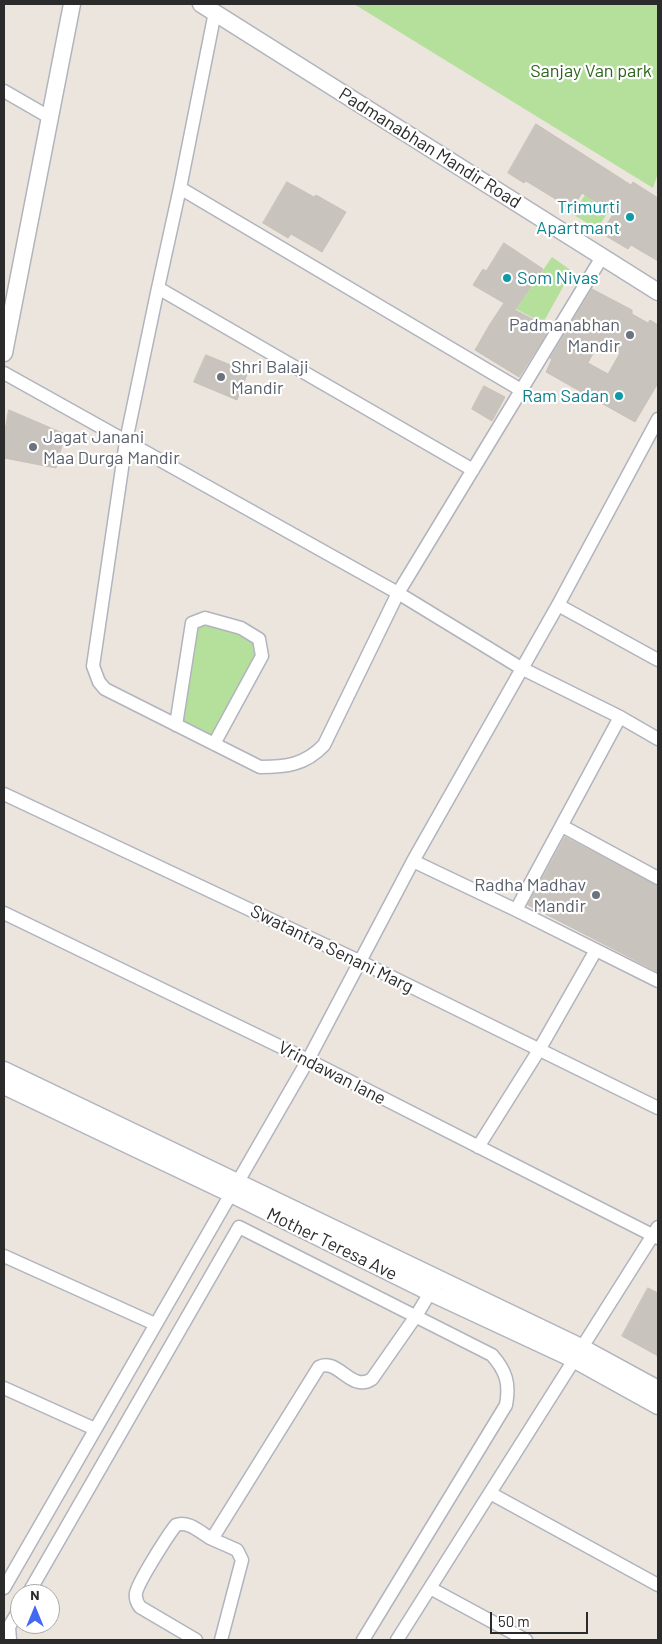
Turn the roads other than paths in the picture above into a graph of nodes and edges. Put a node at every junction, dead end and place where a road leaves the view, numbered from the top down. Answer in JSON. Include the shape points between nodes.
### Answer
{"nodes":[{"id":1,"x":72,"y":4,"type":"edge"},
{"id":2,"x":208,"y":8,"type":"edge"},
{"id":3,"x":4,"y":91,"type":"edge"},
{"id":4,"x":49,"y":117,"type":"junction"},
{"id":5,"x":180,"y":188,"type":"junction"},
{"id":6,"x":602,"y":257,"type":"junction"},
{"id":7,"x":158,"y":288,"type":"junction"},
{"id":8,"x":658,"y":292,"type":"edge"},
{"id":9,"x":6,"y":322,"type":"edge"},
{"id":10,"x":4,"y":353,"type":"edge"},
{"id":11,"x":4,"y":373,"type":"edge"},
{"id":12,"x":521,"y":390,"type":"junction"},
{"id":13,"x":658,"y":419,"type":"edge"},
{"id":14,"x":126,"y":441,"type":"junction"},
{"id":15,"x":473,"y":470,"type":"junction"},
{"id":16,"x":398,"y":593,"type":"junction"},
{"id":17,"x":558,"y":605,"type":"junction"},
{"id":18,"x":658,"y":660,"type":"edge"},
{"id":19,"x":521,"y":668,"type":"junction"},
{"id":20,"x":620,"y":718,"type":"junction"},
{"id":21,"x":176,"y":725,"type":"junction"},
{"id":22,"x":658,"y":739,"type":"edge"},
{"id":23,"x":214,"y":744,"type":"junction"},
{"id":24,"x":4,"y":794,"type":"edge"},
{"id":25,"x":562,"y":826,"type":"junction"},
{"id":26,"x":413,"y":861,"type":"junction"},
{"id":27,"x":658,"y":878,"type":"edge"},
{"id":28,"x":516,"y":910,"type":"junction"},
{"id":29,"x":4,"y":912,"type":"edge"},
{"id":30,"x":596,"y":950,"type":"junction"},
{"id":31,"x":359,"y":961,"type":"junction"},
{"id":32,"x":658,"y":981,"type":"edge"},
{"id":33,"x":539,"y":1050,"type":"junction"},
{"id":34,"x":308,"y":1060,"type":"junction"},
{"id":35,"x":4,"y":1070,"type":"edge"},
{"id":36,"x":4,"y":1086,"type":"edge"},
{"id":37,"x":658,"y":1108,"type":"edge"},
{"id":38,"x":478,"y":1147,"type":"junction"},
{"id":39,"x":235,"y":1188,"type":"junction"},
{"id":40,"x":657,"y":1234,"type":"edge"},
{"id":41,"x":4,"y":1256,"type":"edge"},
{"id":42,"x":434,"y":1286,"type":"junction"},
{"id":43,"x":416,"y":1316,"type":"junction"},
{"id":44,"x":155,"y":1324,"type":"junction"},
{"id":45,"x":579,"y":1354,"type":"junction"},
{"id":46,"x":4,"y":1388,"type":"edge"},
{"id":47,"x":658,"y":1389,"type":"edge"},
{"id":48,"x":658,"y":1406,"type":"edge"},
{"id":49,"x":95,"y":1429,"type":"junction"},
{"id":50,"x":490,"y":1493,"type":"junction"},
{"id":51,"x":212,"y":1539,"type":"junction"},
{"id":52,"x":34,"y":1584,"type":"edge"},
{"id":53,"x":658,"y":1585,"type":"edge"},
{"id":54,"x":4,"y":1588,"type":"edge"},
{"id":55,"x":430,"y":1588,"type":"junction"},
{"id":56,"x":196,"y":1640,"type":"edge"},
{"id":57,"x":221,"y":1640,"type":"edge"},
{"id":58,"x":363,"y":1640,"type":"edge"},
{"id":59,"x":398,"y":1640,"type":"edge"},
{"id":60,"x":523,"y":1640,"type":"edge"}],
"edges":[{"from":1,"to":4,"type":"street"},
{"from":2,"to":5,"type":"street"},
{"from":2,"to":6,"type":"street","name":"Padmanabhan Mandir Road"},
{"from":3,"to":4,"type":"street"},
{"from":4,"to":9,"type":"street"},
{"from":5,"to":7,"type":"street"},
{"from":5,"to":12,"type":"street"},
{"from":6,"to":8,"type":"street","name":"Padmanabhan Mandir Road"},
{"from":6,"to":12,"type":"street"},
{"from":7,"to":14,"type":"street"},
{"from":7,"to":15,"type":"street"},
{"from":9,"to":10,"type":"street"},
{"from":11,"to":14,"type":"street"},
{"from":12,"to":15,"type":"street"},
{"from":13,"to":17,"type":"street"},
{"from":14,"to":16,"type":"street"},
{"from":14,"to":21,"type":"street","via":[[93,666],[105,689]]},
{"from":15,"to":16,"type":"street"},
{"from":16,"to":19,"type":"street"},
{"from":16,"to":23,"type":"street","via":[[324,745],[315,754],[283,767],[260,767]]},
{"from":17,"to":18,"type":"street"},
{"from":17,"to":19,"type":"street"},
{"from":19,"to":20,"type":"street"},
{"from":19,"to":26,"type":"street"},
{"from":20,"to":22,"type":"street"},
{"from":20,"to":25,"type":"street"},
{"from":21,"to":23,"type":"street"},
{"from":21,"to":23,"type":"street","via":[[192,623],[205,618],[241,628],[259,639],[262,656]]},
{"from":24,"to":31,"type":"street","name":"Swatantra Senani Marg"},
{"from":25,"to":27,"type":"street"},
{"from":25,"to":28,"type":"street"},
{"from":26,"to":28,"type":"street"},
{"from":26,"to":31,"type":"street"},
{"from":28,"to":30,"type":"street"},
{"from":29,"to":34,"type":"street","name":"Vrindawan lane"},
{"from":30,"to":32,"type":"street"},
{"from":30,"to":33,"type":"street"},
{"from":31,"to":33,"type":"street","name":"Swatantra Senani Marg"},
{"from":31,"to":34,"type":"street"},
{"from":33,"to":37,"type":"street","name":"Swatantra Senani Marg"},
{"from":33,"to":38,"type":"street"},
{"from":34,"to":38,"type":"street","name":"Vrindawan lane"},
{"from":34,"to":39,"type":"street"},
{"from":35,"to":39,"type":"street"},
{"from":36,"to":39,"type":"street"},
{"from":38,"to":40,"type":"street","name":"Vrindawan lane"},
{"from":39,"to":42,"type":"street"},
{"from":39,"to":44,"type":"street"},
{"from":40,"to":45,"type":"street"},
{"from":41,"to":44,"type":"street"},
{"from":42,"to":43,"type":"street"},
{"from":42,"to":45,"type":"street"},
{"from":43,"to":51,"type":"street","via":[[369,1381],[357,1382],[328,1365],[320,1367]]},
{"from":43,"to":52,"type":"street","via":[[239,1227]]},
{"from":43,"to":58,"type":"street","via":[[492,1355],[503,1367],[508,1393],[506,1405]]},
{"from":44,"to":49,"type":"street"},
{"from":45,"to":47,"type":"street"},
{"from":45,"to":48,"type":"street"},
{"from":45,"to":50,"type":"street"},
{"from":46,"to":49,"type":"street"},
{"from":49,"to":54,"type":"street"},
{"from":50,"to":53,"type":"street"},
{"from":50,"to":55,"type":"street"},
{"from":51,"to":56,"type":"street","via":[[188,1525],[176,1526],[136,1593],[140,1607]]},
{"from":51,"to":57,"type":"street","via":[[237,1550],[242,1560]]},
{"from":55,"to":59,"type":"street"},
{"from":55,"to":60,"type":"street"}]}
